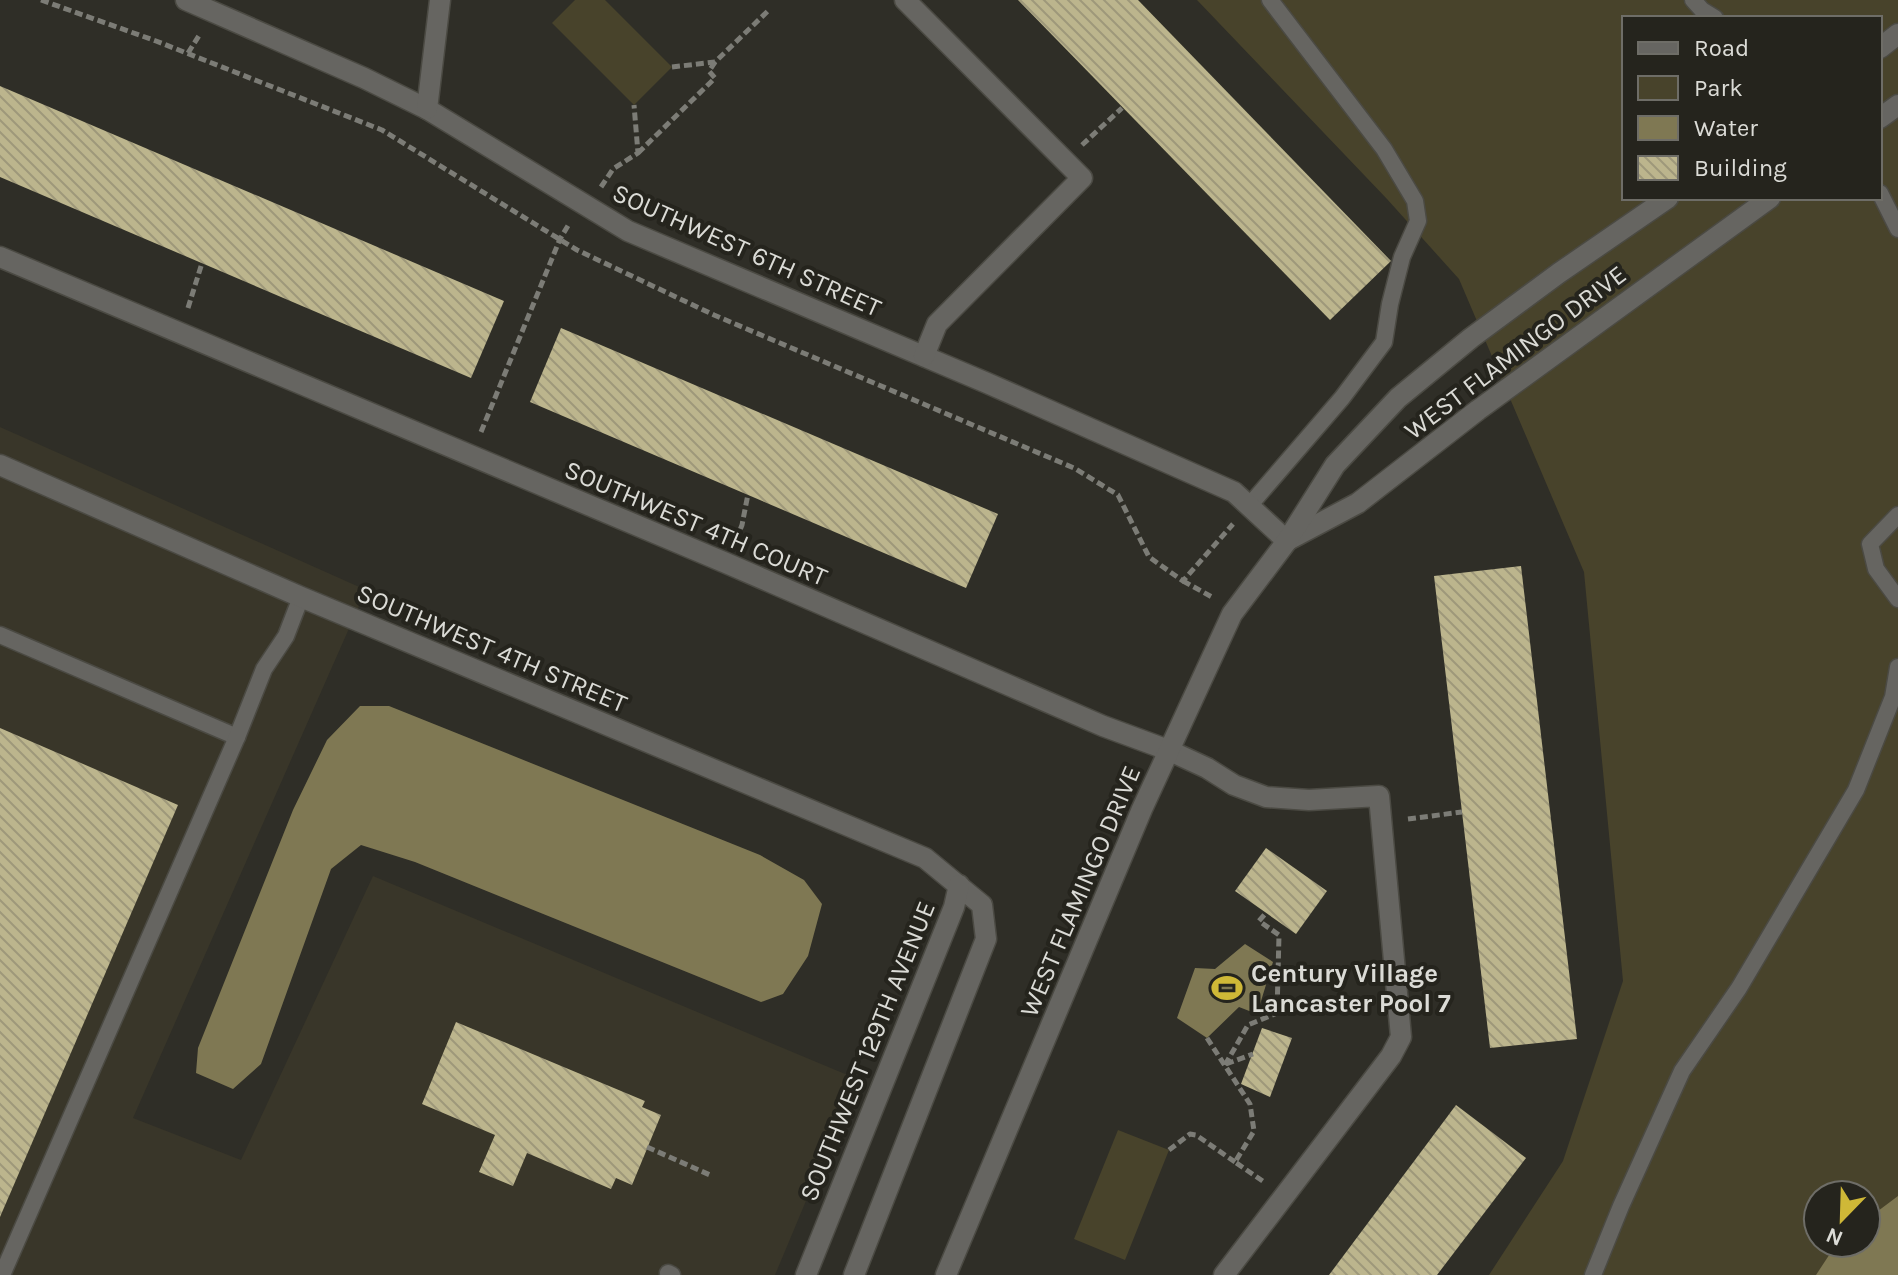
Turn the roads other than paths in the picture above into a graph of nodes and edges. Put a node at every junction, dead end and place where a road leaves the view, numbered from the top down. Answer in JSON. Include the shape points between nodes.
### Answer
{"nodes":[{"id":1,"x":186,"y":0,"type":"edge"},
{"id":2,"x":440,"y":0,"type":"edge"},
{"id":3,"x":905,"y":0,"type":"edge"},
{"id":4,"x":1270,"y":0,"type":"edge"},
{"id":5,"x":1693,"y":0,"type":"edge"},
{"id":6,"x":1712,"y":16,"type":"edge"},
{"id":7,"x":1898,"y":34,"type":"edge"},
{"id":8,"x":1882,"y":46,"type":"edge"},
{"id":9,"x":427,"y":109,"type":"junction"},
{"id":10,"x":1882,"y":197,"type":"edge"},
{"id":11,"x":1665,"y":200,"type":"edge"},
{"id":12,"x":1767,"y":200,"type":"edge"},
{"id":13,"x":1898,"y":229,"type":"edge"},
{"id":14,"x":0,"y":257,"type":"edge"},
{"id":15,"x":924,"y":356,"type":"junction"},
{"id":16,"x":0,"y":465,"type":"edge"},
{"id":17,"x":1249,"y":506,"type":"junction"},
{"id":18,"x":1898,"y":515,"type":"edge"},
{"id":19,"x":1287,"y":541,"type":"junction"},
{"id":20,"x":301,"y":597,"type":"junction"},
{"id":21,"x":1898,"y":599,"type":"edge"},
{"id":22,"x":0,"y":635,"type":"edge"},
{"id":23,"x":1898,"y":667,"type":"edge"},
{"id":24,"x":237,"y":737,"type":"junction"},
{"id":25,"x":1168,"y":750,"type":"junction"},
{"id":26,"x":959,"y":885,"type":"junction"},
{"id":27,"x":2,"y":1275,"type":"edge"},
{"id":28,"x":806,"y":1275,"type":"edge"},
{"id":29,"x":854,"y":1275,"type":"edge"},
{"id":30,"x":946,"y":1275,"type":"edge"},
{"id":31,"x":1224,"y":1275,"type":"edge"},
{"id":32,"x":1593,"y":1275,"type":"edge"}],
"edges":[{"from":1,"to":9,"type":"street","name":"SOUTHWEST 6TH STREET"},
{"from":2,"to":9,"type":"street"},
{"from":3,"to":15,"type":"street","via":[[1082,178],[937,324]]},
{"from":4,"to":17,"type":"lane","via":[[1384,149],[1415,201],[1418,221],[1402,257],[1384,342]]},
{"from":5,"to":6,"type":"lane"},
{"from":7,"to":8,"type":"street"},
{"from":9,"to":15,"type":"street","name":"SOUTHWEST 6TH STREET","via":[[628,231]]},
{"from":10,"to":13,"type":"lane"},
{"from":11,"to":19,"type":"street","name":"WEST FLAMINGO DRIVE","via":[[1522,301],[1398,398],[1335,465]]},
{"from":12,"to":19,"type":"street","name":"WEST FLAMINGO DRIVE","via":[[1358,503]]},
{"from":14,"to":25,"type":"street","name":"SOUTHWEST 4TH COURT"},
{"from":15,"to":17,"type":"street","name":"SOUTHWEST 6TH STREET","via":[[1234,492]]},
{"from":16,"to":20,"type":"street","name":"SOUTHWEST 4TH STREET"},
{"from":17,"to":19,"type":"street","name":"SOUTHWEST 6TH STREET"},
{"from":18,"to":21,"type":"lane","via":[[1870,544],[1876,569]]},
{"from":19,"to":25,"type":"street","name":"WEST FLAMINGO DRIVE","via":[[1227,621]]},
{"from":20,"to":24,"type":"lane"},
{"from":20,"to":26,"type":"street","name":"SOUTHWEST 4TH STREET","via":[[925,858]]},
{"from":22,"to":24,"type":"lane"},
{"from":23,"to":32,"type":"lane","via":[[1893,697],[1856,790],[1739,988],[1682,1071]]},
{"from":24,"to":27,"type":"lane"},
{"from":25,"to":30,"type":"street","name":"WEST FLAMINGO DRIVE"},
{"from":25,"to":31,"type":"street","name":"SOUTHWEST 4TH COURT","via":[[1266,797],[1379,796],[1401,1037]]},
{"from":26,"to":28,"type":"street","name":"SOUTHWEST 129TH AVENUE"},
{"from":26,"to":29,"type":"street","name":"SOUTHWEST 129TH AVENUE","via":[[982,905],[986,939]]}]}
